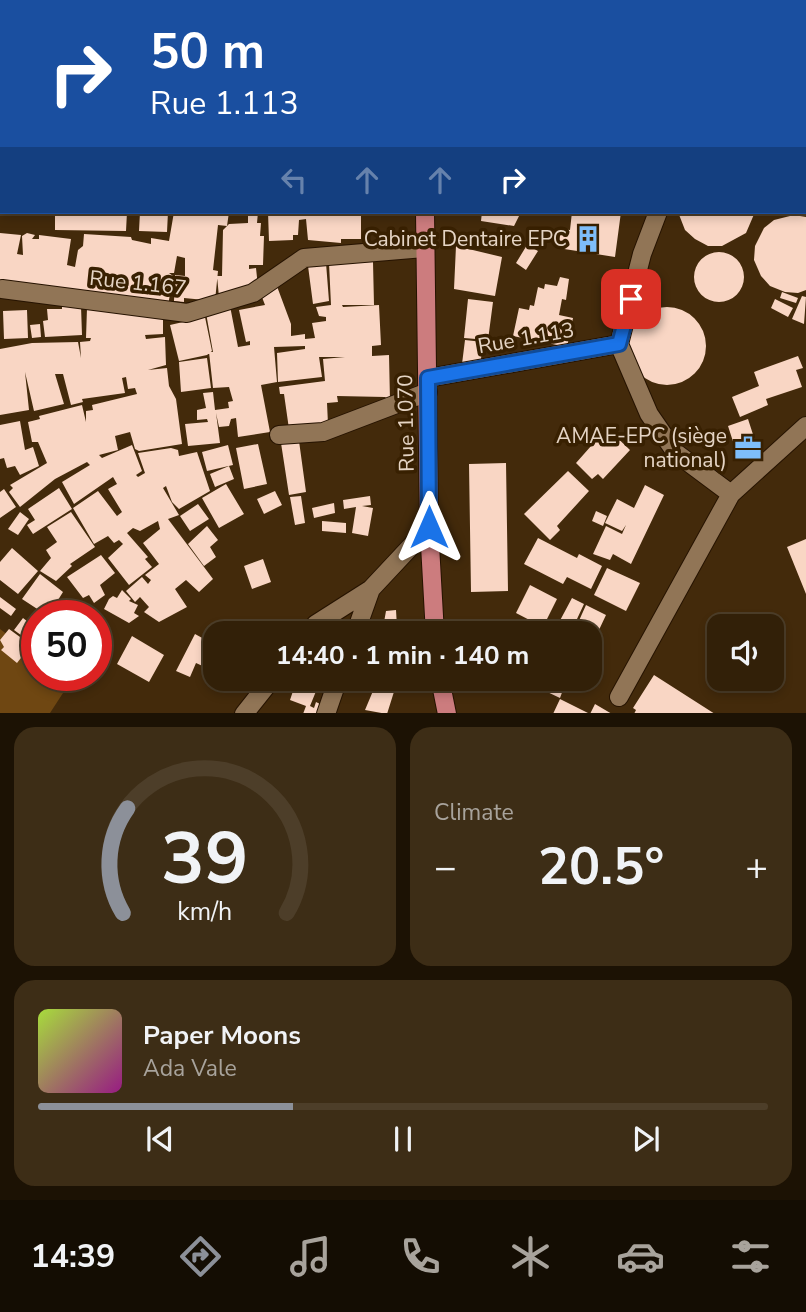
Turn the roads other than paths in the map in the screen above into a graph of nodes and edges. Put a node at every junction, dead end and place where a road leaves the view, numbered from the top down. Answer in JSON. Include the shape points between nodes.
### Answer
{"nodes":[{"id":1,"x":425,"y":214,"type":"edge"},
{"id":2,"x":657,"y":214,"type":"edge"},
{"id":3,"x":424,"y":248,"type":"junction"},
{"id":4,"x":2,"y":289,"type":"dead end"},
{"id":5,"x":619,"y":344,"type":"junction"},
{"id":6,"x":428,"y":385,"type":"junction"},
{"id":7,"x":806,"y":426,"type":"edge"},
{"id":8,"x":279,"y":435,"type":"dead end"},
{"id":9,"x":731,"y":494,"type":"junction"},
{"id":10,"x":429,"y":527,"type":"junction"},
{"id":11,"x":371,"y":589,"type":"junction"},
{"id":12,"x":321,"y":621,"type":"edge"},
{"id":13,"x":360,"y":621,"type":"edge"},
{"id":14,"x":434,"y":621,"type":"edge"},
{"id":15,"x":262,"y":691,"type":"edge"},
{"id":16,"x":334,"y":691,"type":"edge"},
{"id":17,"x":442,"y":691,"type":"edge"},
{"id":18,"x":619,"y":697,"type":"dead end"},
{"id":19,"x":244,"y":713,"type":"edge"},
{"id":20,"x":326,"y":713,"type":"edge"},
{"id":21,"x":447,"y":713,"type":"edge"}],
"edges":[{"from":1,"to":3,"type":"main road","name":"Rue 1.070"},
{"from":2,"to":5,"type":"street"},
{"from":3,"to":4,"type":"street","name":"Rue 1.167","via":[[304,258],[253,293],[187,313]]},
{"from":3,"to":6,"type":"main road","name":"Rue 1.070"},
{"from":5,"to":6,"type":"street","name":"Rue 1.113"},
{"from":5,"to":9,"type":"street","via":[[649,414],[676,453]]},
{"from":6,"to":8,"type":"street","name":"Rue 1.113","via":[[323,432]]},
{"from":6,"to":10,"type":"main road","name":"Rue 1.070"},
{"from":7,"to":9,"type":"street"},
{"from":9,"to":18,"type":"street"},
{"from":10,"to":11,"type":"street"},
{"from":10,"to":14,"type":"main road","name":"Rue 1.070"},
{"from":11,"to":12,"type":"street"},
{"from":11,"to":13,"type":"street"},
{"from":15,"to":19,"type":"street"},
{"from":16,"to":20,"type":"street"},
{"from":17,"to":21,"type":"main road"}]}
